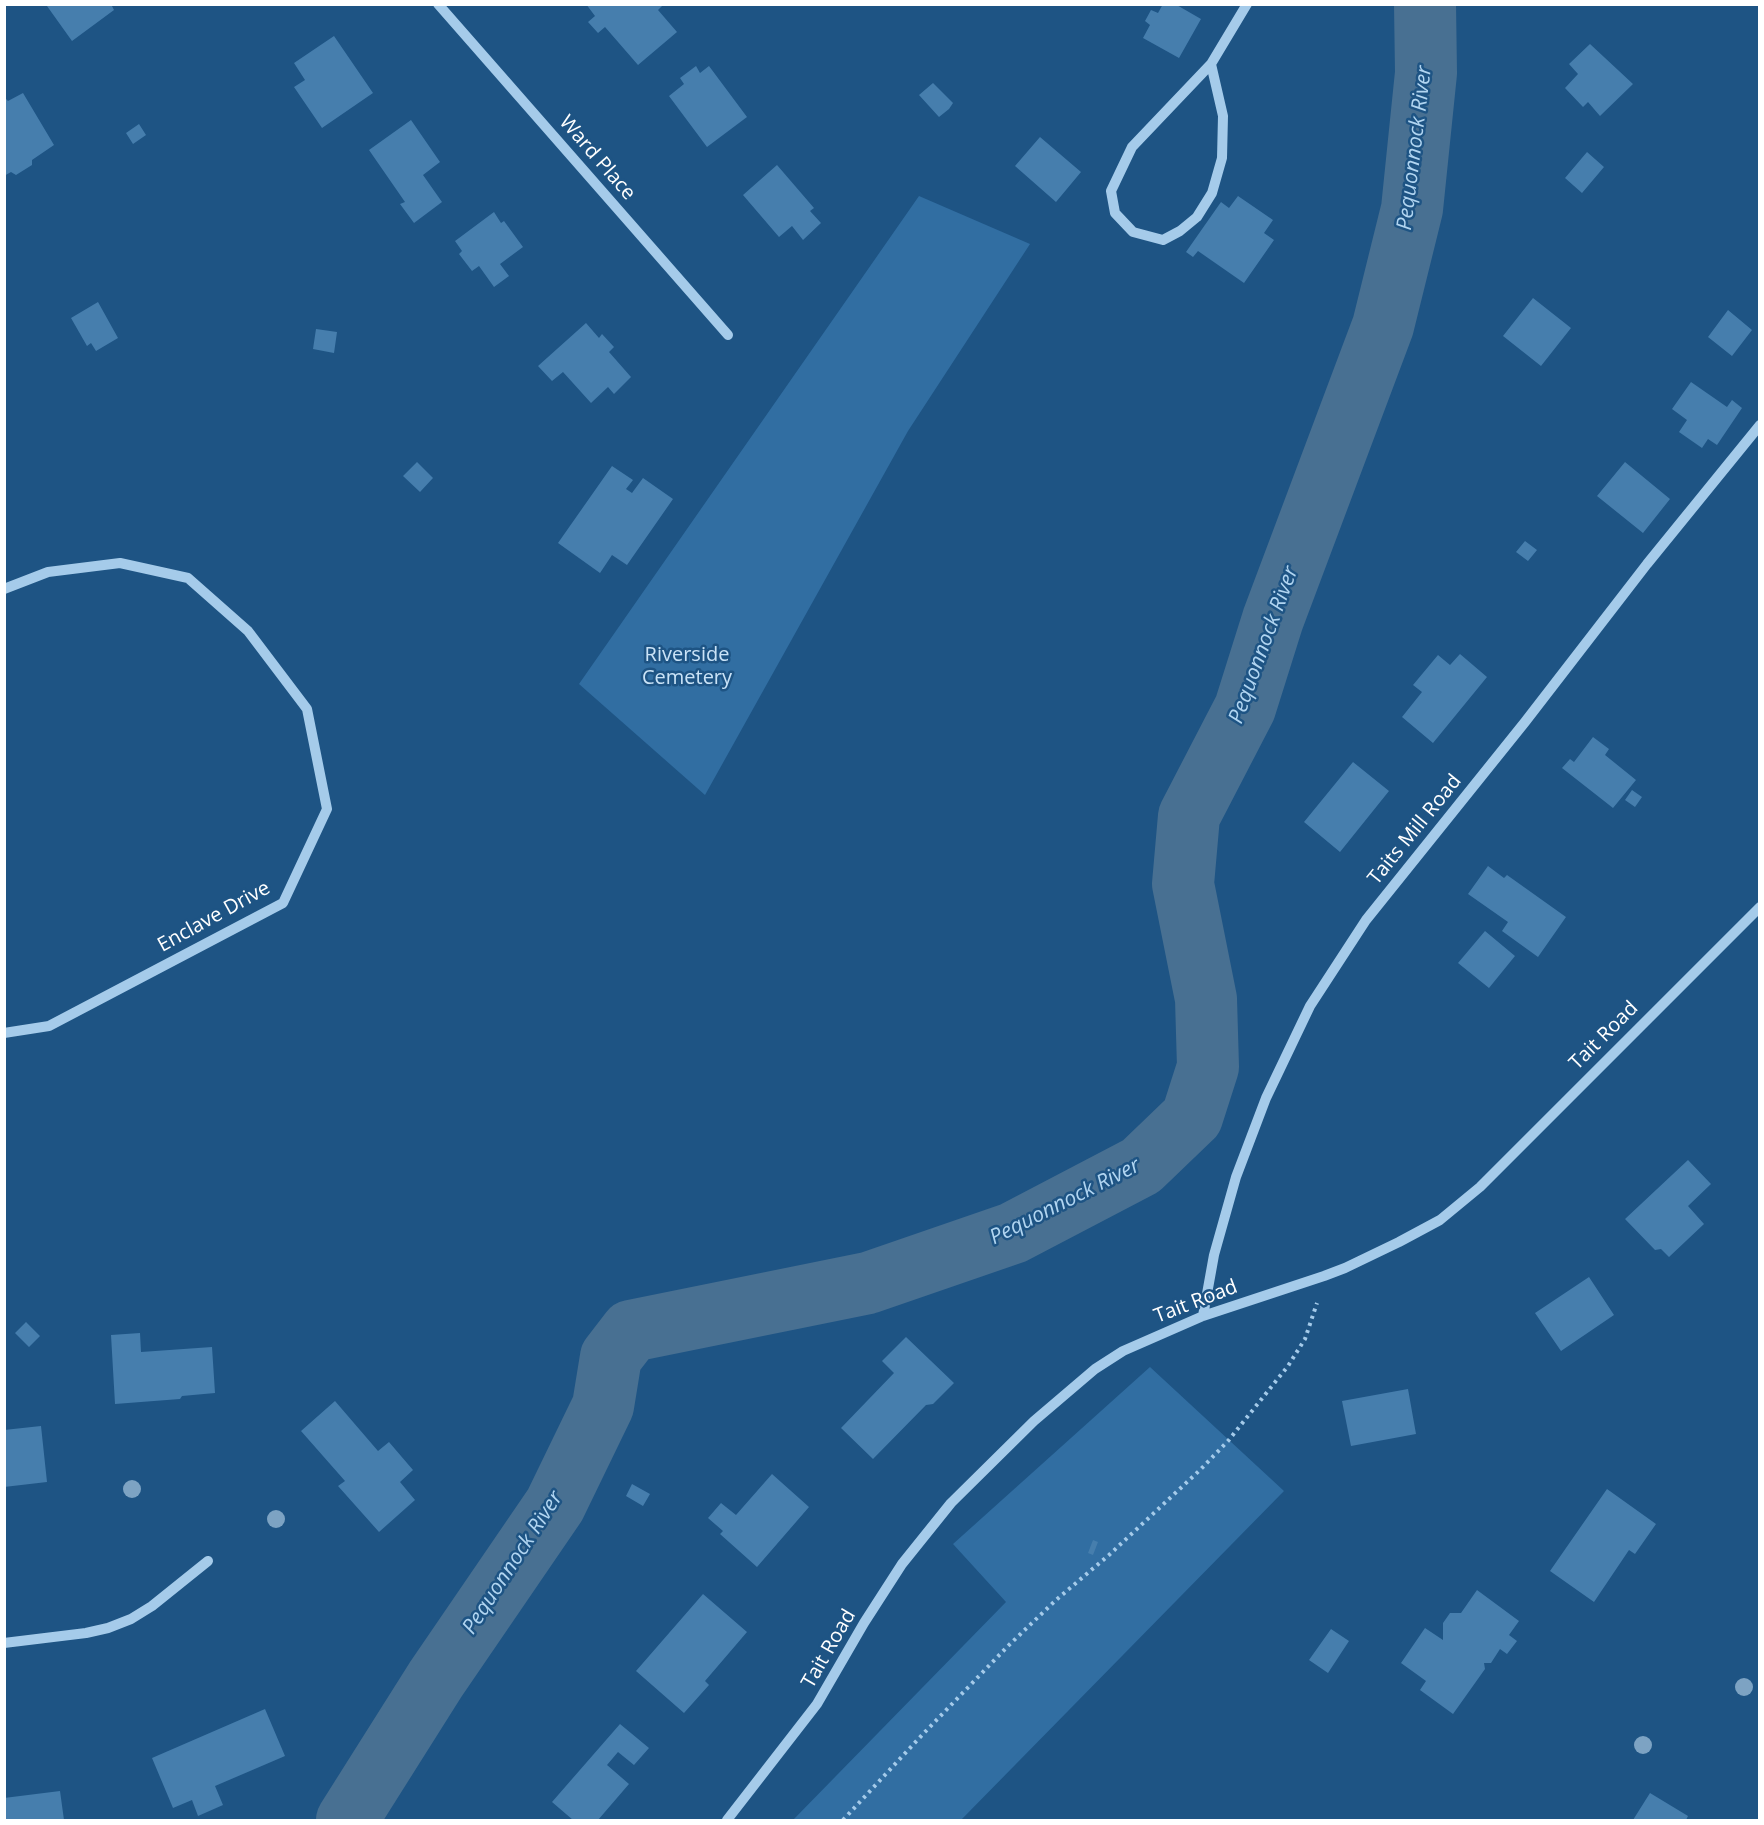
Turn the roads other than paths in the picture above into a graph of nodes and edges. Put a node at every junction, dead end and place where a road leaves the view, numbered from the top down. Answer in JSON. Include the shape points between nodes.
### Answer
{"nodes":[{"id":1,"x":438,"y":4,"type":"edge"},
{"id":2,"x":1246,"y":4,"type":"edge"},
{"id":3,"x":1211,"y":64,"type":"junction"},
{"id":4,"x":728,"y":335,"type":"dead end"},
{"id":5,"x":1760,"y":424,"type":"edge"},
{"id":6,"x":4,"y":589,"type":"edge"},
{"id":7,"x":1760,"y":907,"type":"edge"},
{"id":8,"x":4,"y":1033,"type":"edge"},
{"id":9,"x":1203,"y":1316,"type":"junction"},
{"id":10,"x":208,"y":1561,"type":"dead end"},
{"id":11,"x":4,"y":1643,"type":"edge"},
{"id":12,"x":727,"y":1821,"type":"edge"}],
"edges":[{"from":1,"to":4,"type":"street","name":"Ward Place"},
{"from":2,"to":3,"type":"street"},
{"from":3,"to":3,"type":"street","via":[[1132,147],[1111,191],[1115,213],[1133,231],[1163,240],[1197,217],[1212,193],[1222,158],[1223,116]]},
{"from":5,"to":9,"type":"street","name":"Taits Mill Road","via":[[1366,920],[1311,1006],[1266,1098],[1236,1177],[1214,1255]]},
{"from":6,"to":8,"type":"street","name":"Enclave Drive","via":[[48,572],[120,563],[188,578],[248,631],[307,709],[327,809],[283,903],[49,1026]]},
{"from":7,"to":9,"type":"street","name":"Tait Road","via":[[1480,1187],[1440,1220],[1324,1276]]},
{"from":9,"to":12,"type":"street","name":"Tait Road","via":[[1122,1351],[1095,1369],[1034,1421],[951,1503],[902,1564],[817,1704]]},
{"from":10,"to":11,"type":"street","via":[[131,1619],[86,1633]]}]}
